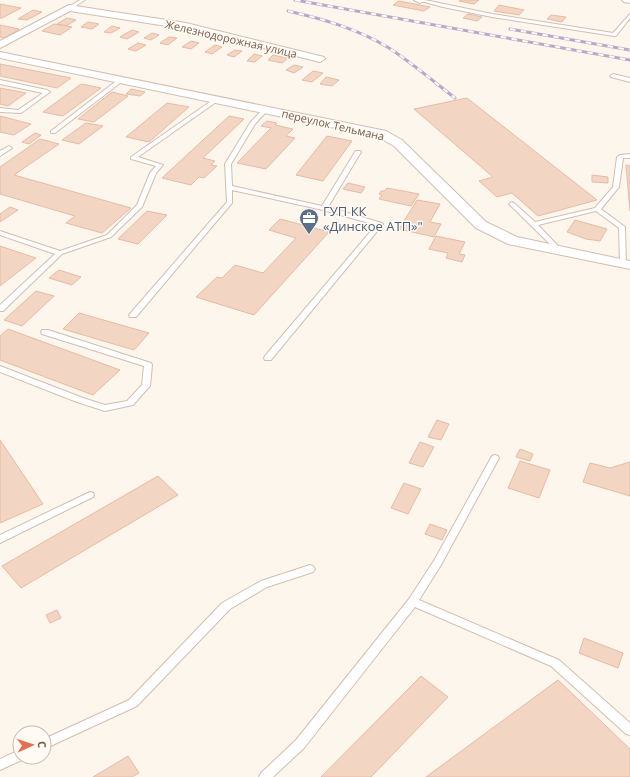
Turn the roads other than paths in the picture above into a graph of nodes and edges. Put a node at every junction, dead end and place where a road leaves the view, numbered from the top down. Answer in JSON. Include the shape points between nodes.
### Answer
{"nodes":[{"id":1,"x":83,"y":0,"type":"edge"},
{"id":2,"x":419,"y":0,"type":"edge"},
{"id":3,"x":69,"y":8,"type":"junction"},
{"id":4,"x":630,"y":15,"type":"edge"},
{"id":5,"x":0,"y":45,"type":"edge"},
{"id":6,"x":0,"y":54,"type":"edge"},
{"id":7,"x":320,"y":60,"type":"dead end"},
{"id":8,"x":613,"y":76,"type":"dead end"},
{"id":9,"x":121,"y":80,"type":"junction"},
{"id":10,"x":630,"y":80,"type":"edge"},
{"id":11,"x":0,"y":82,"type":"edge"},
{"id":12,"x":216,"y":100,"type":"junction"},
{"id":13,"x":0,"y":110,"type":"edge"},
{"id":14,"x":265,"y":110,"type":"junction"},
{"id":15,"x":53,"y":132,"type":"dead end"},
{"id":16,"x":8,"y":148,"type":"dead end"},
{"id":17,"x":358,"y":152,"type":"dead end"},
{"id":18,"x":0,"y":154,"type":"edge"},
{"id":19,"x":630,"y":156,"type":"edge"},
{"id":20,"x":229,"y":187,"type":"junction"},
{"id":21,"x":512,"y":204,"type":"dead end"},
{"id":22,"x":324,"y":208,"type":"junction"},
{"id":23,"x":597,"y":209,"type":"junction"},
{"id":24,"x":534,"y":224,"type":"junction"},
{"id":25,"x":0,"y":233,"type":"edge"},
{"id":26,"x":558,"y":249,"type":"junction"},
{"id":27,"x":60,"y":253,"type":"junction"},
{"id":28,"x":627,"y":264,"type":"edge"},
{"id":29,"x":0,"y":309,"type":"edge"},
{"id":30,"x":133,"y":315,"type":"dead end"},
{"id":31,"x":45,"y":332,"type":"dead end"},
{"id":32,"x":268,"y":358,"type":"dead end"},
{"id":33,"x":0,"y":369,"type":"edge"},
{"id":34,"x":495,"y":458,"type":"dead end"},
{"id":35,"x":90,"y":495,"type":"dead end"},
{"id":36,"x":0,"y":539,"type":"edge"},
{"id":37,"x":310,"y":569,"type":"dead end"},
{"id":38,"x":413,"y":602,"type":"junction"},
{"id":39,"x":630,"y":730,"type":"edge"},
{"id":40,"x":52,"y":740,"type":"edge"},
{"id":41,"x":12,"y":760,"type":"edge"},
{"id":42,"x":0,"y":765,"type":"edge"},
{"id":43,"x":265,"y":777,"type":"edge"}],
"edges":[{"from":1,"to":3,"type":"lane"},
{"from":2,"to":4,"type":"lane","via":[[457,10],[614,35]]},
{"from":3,"to":5,"type":"street"},
{"from":3,"to":7,"type":"street","name":"Железнодорожная улица","via":[[186,26]]},
{"from":6,"to":9,"type":"street","name":"переулок Тельмана"},
{"from":8,"to":10,"type":"lane"},
{"from":9,"to":12,"type":"street","name":"переулок Тельмана"},
{"from":9,"to":15,"type":"lane"},
{"from":11,"to":13,"type":"lane","via":[[47,92],[19,112]]},
{"from":12,"to":14,"type":"street","name":"переулок Тельмана"},
{"from":12,"to":27,"type":"lane","via":[[132,158],[160,165],[153,173],[140,206],[109,236]]},
{"from":14,"to":20,"type":"lane","via":[[252,123],[228,164]]},
{"from":14,"to":26,"type":"street","name":"переулок Тельмана","via":[[382,134],[398,143],[481,225],[513,241]]},
{"from":16,"to":18,"type":"lane"},
{"from":17,"to":22,"type":"lane"},
{"from":19,"to":23,"type":"lane","via":[[620,157],[616,187]]},
{"from":20,"to":22,"type":"lane"},
{"from":20,"to":30,"type":"lane","via":[[230,202]]},
{"from":21,"to":24,"type":"lane"},
{"from":22,"to":32,"type":"lane","via":[[380,224]]},
{"from":23,"to":24,"type":"lane"},
{"from":23,"to":28,"type":"lane","via":[[622,227]]},
{"from":24,"to":26,"type":"lane"},
{"from":25,"to":27,"type":"lane"},
{"from":26,"to":28,"type":"street","name":"переулок Тельмана"},
{"from":27,"to":29,"type":"lane"},
{"from":31,"to":33,"type":"lane","via":[[148,365],[146,386],[130,403],[105,408]]},
{"from":34,"to":38,"type":"lane"},
{"from":35,"to":36,"type":"lane"},
{"from":37,"to":40,"type":"lane","via":[[264,584],[226,606],[133,703]]},
{"from":38,"to":39,"type":"lane","via":[[554,663]]},
{"from":38,"to":43,"type":"lane","via":[[300,744]]},
{"from":41,"to":42,"type":"lane"}]}
